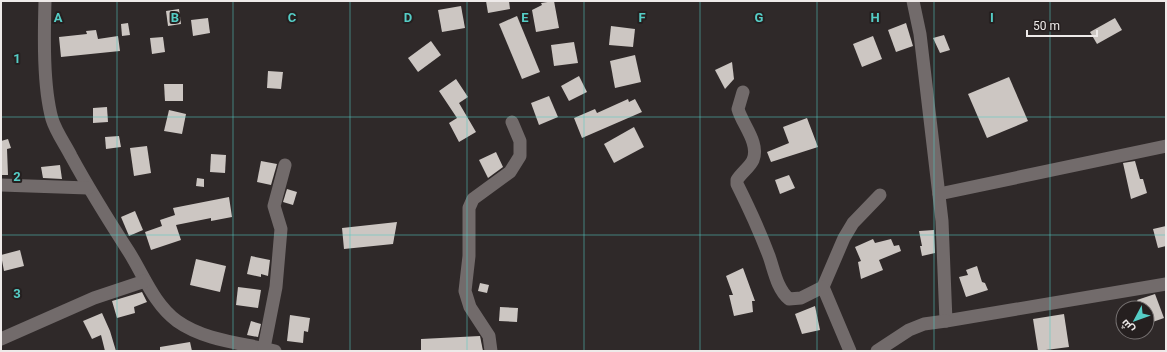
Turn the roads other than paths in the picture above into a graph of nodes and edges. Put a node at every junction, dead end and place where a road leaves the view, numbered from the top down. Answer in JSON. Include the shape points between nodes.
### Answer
{"nodes":[{"id":1,"x":44,"y":1,"type":"edge"},
{"id":2,"x":913,"y":1,"type":"edge"},
{"id":3,"x":743,"y":92,"type":"dead end"},
{"id":4,"x":512,"y":122,"type":"dead end"},
{"id":5,"x":1166,"y":146,"type":"edge"},
{"id":6,"x":285,"y":165,"type":"dead end"},
{"id":7,"x":1,"y":185,"type":"edge"},
{"id":8,"x":88,"y":188,"type":"junction"},
{"id":9,"x":939,"y":194,"type":"junction"},
{"id":10,"x":880,"y":195,"type":"dead end"},
{"id":11,"x":145,"y":280,"type":"junction"},
{"id":12,"x":1166,"y":284,"type":"edge"},
{"id":13,"x":823,"y":287,"type":"junction"},
{"id":14,"x":946,"y":321,"type":"junction"},
{"id":15,"x":1,"y":339,"type":"edge"},
{"id":16,"x":270,"y":350,"type":"edge"},
{"id":17,"x":491,"y":351,"type":"edge"},
{"id":18,"x":850,"y":351,"type":"edge"},
{"id":19,"x":877,"y":351,"type":"edge"}],
"edges":[{"from":1,"to":8,"type":"street","via":[[48,98],[52,120]]},
{"from":2,"to":9,"type":"street","via":[[920,34]]},
{"from":3,"to":13,"type":"street","via":[[738,109],[755,154],[753,161],[737,180],[737,184],[784,295],[793,300]]},
{"from":4,"to":17,"type":"street","via":[[520,141],[520,156],[510,172],[473,199],[469,208],[469,256],[465,291],[470,306],[489,336]]},
{"from":5,"to":9,"type":"street"},
{"from":6,"to":16,"type":"street","via":[[274,206],[281,229]]},
{"from":7,"to":8,"type":"street"},
{"from":8,"to":11,"type":"street"},
{"from":9,"to":14,"type":"street"},
{"from":10,"to":13,"type":"street","via":[[852,223]]},
{"from":11,"to":15,"type":"street","via":[[94,298]]},
{"from":11,"to":16,"type":"street","via":[[164,309],[177,321],[193,330]]},
{"from":12,"to":14,"type":"street"},
{"from":13,"to":18,"type":"street"},
{"from":14,"to":19,"type":"street","via":[[924,324],[909,330]]}]}
